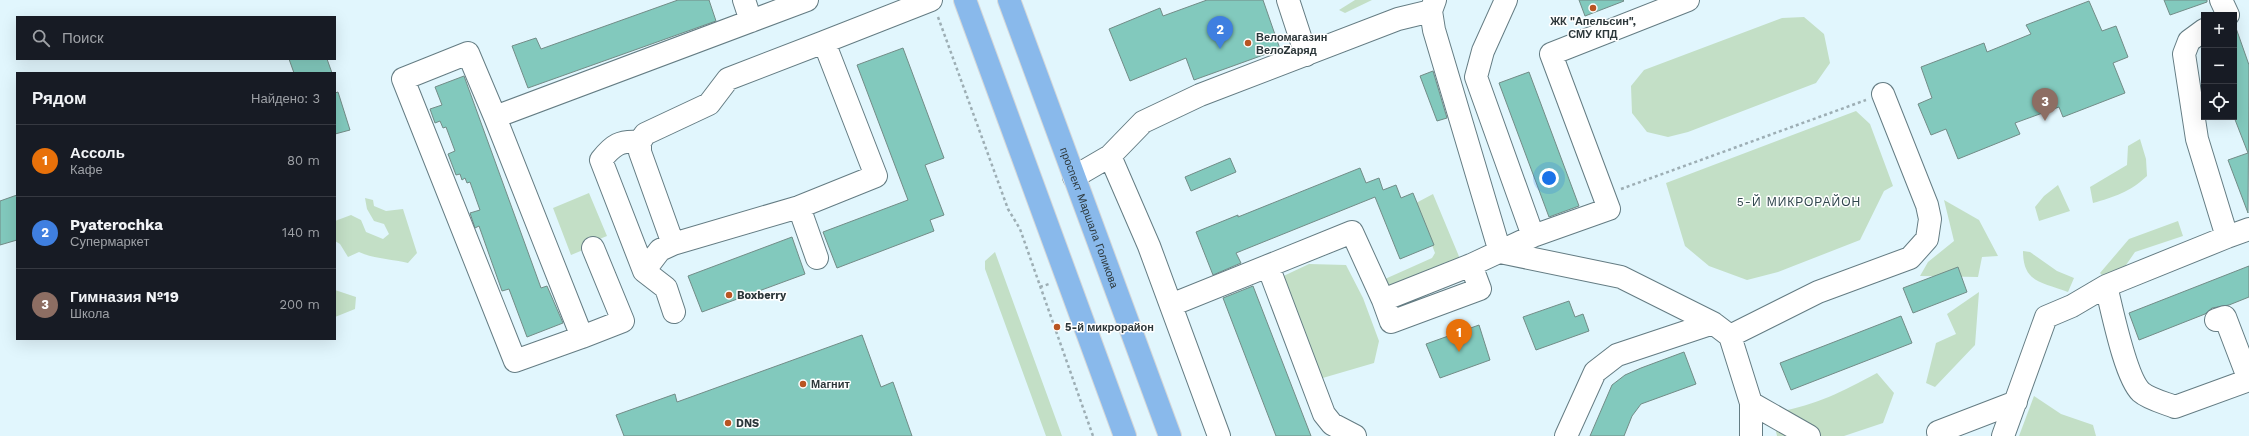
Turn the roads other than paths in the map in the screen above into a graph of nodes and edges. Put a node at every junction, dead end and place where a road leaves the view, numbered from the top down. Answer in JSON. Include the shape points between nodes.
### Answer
{"nodes":[{"id":1,"x":744,"y":0,"type":"edge"},
{"id":2,"x":808,"y":0,"type":"edge"},
{"id":3,"x":965,"y":0,"type":"edge"},
{"id":4,"x":1009,"y":0,"type":"edge"},
{"id":5,"x":1288,"y":0,"type":"edge"},
{"id":6,"x":1506,"y":0,"type":"edge"},
{"id":7,"x":1688,"y":0,"type":"edge"},
{"id":8,"x":2222,"y":0,"type":"edge"},
{"id":9,"x":1433,"y":6,"type":"edge"},
{"id":10,"x":934,"y":7,"type":"edge"},
{"id":11,"x":2227,"y":12,"type":"edge"},
{"id":12,"x":751,"y":21,"type":"junction"},
{"id":13,"x":2201,"y":32,"type":"edge"},
{"id":14,"x":824,"y":42,"type":"junction"},
{"id":15,"x":1306,"y":55,"type":"junction"},
{"id":16,"x":1883,"y":94,"type":"road end"},
{"id":17,"x":495,"y":117,"type":"junction"},
{"id":18,"x":640,"y":142,"type":"junction"},
{"id":19,"x":1110,"y":156,"type":"junction"},
{"id":20,"x":1074,"y":177,"type":"junction"},
{"id":21,"x":799,"y":207,"type":"junction"},
{"id":22,"x":2249,"y":229,"type":"edge"},
{"id":23,"x":1533,"y":236,"type":"junction"},
{"id":24,"x":2227,"y":237,"type":"junction"},
{"id":25,"x":673,"y":244,"type":"junction"},
{"id":26,"x":593,"y":248,"type":"dead end"},
{"id":27,"x":1500,"y":252,"type":"junction"},
{"id":28,"x":817,"y":258,"type":"dead end"},
{"id":29,"x":1268,"y":266,"type":"junction"},
{"id":30,"x":644,"y":272,"type":"junction"},
{"id":31,"x":2106,"y":286,"type":"junction"},
{"id":32,"x":1171,"y":305,"type":"junction"},
{"id":33,"x":674,"y":312,"type":"dead end"},
{"id":34,"x":2216,"y":320,"type":"dead end"},
{"id":35,"x":1712,"y":323,"type":"junction"},
{"id":36,"x":1730,"y":336,"type":"junction"},
{"id":37,"x":582,"y":337,"type":"junction"},
{"id":38,"x":2249,"y":380,"type":"edge"},
{"id":39,"x":2016,"y":402,"type":"junction"},
{"id":40,"x":1751,"y":403,"type":"junction"},
{"id":41,"x":1934,"y":435,"type":"edge"},
{"id":42,"x":1125,"y":436,"type":"edge"},
{"id":43,"x":1170,"y":436,"type":"edge"},
{"id":44,"x":1219,"y":436,"type":"edge"},
{"id":45,"x":1356,"y":436,"type":"edge"},
{"id":46,"x":1566,"y":436,"type":"edge"},
{"id":47,"x":1751,"y":436,"type":"edge"},
{"id":48,"x":1809,"y":436,"type":"edge"},
{"id":49,"x":2004,"y":436,"type":"edge"}],
"edges":[{"from":1,"to":12,"type":"lane"},
{"from":2,"to":12,"type":"lane"},
{"from":3,"to":42,"type":"main road"},
{"from":4,"to":20,"type":"main road","name":"проспект Маршала Голикова"},
{"from":5,"to":15,"type":"lane"},
{"from":6,"to":23,"type":"lane","via":[[1483,51],[1476,77]]},
{"from":7,"to":23,"type":"lane","via":[[1551,54],[1609,209]]},
{"from":8,"to":11,"type":"lane"},
{"from":9,"to":15,"type":"lane"},
{"from":9,"to":27,"type":"lane","via":[[1434,30]]},
{"from":10,"to":14,"type":"lane"},
{"from":12,"to":17,"type":"lane"},
{"from":13,"to":24,"type":"lane","via":[[2189,41],[2184,54],[2198,139]]},
{"from":14,"to":18,"type":"lane","via":[[728,79],[709,104],[645,134]]},
{"from":14,"to":21,"type":"lane","via":[[876,176]]},
{"from":15,"to":19,"type":"lane","via":[[1200,95],[1143,122]]},
{"from":16,"to":36,"type":"lane","via":[[1927,205],[1930,219],[1927,239],[1910,258],[1818,292]]},
{"from":17,"to":37,"type":"lane"},
{"from":17,"to":37,"type":"lane","via":[[468,53],[403,79],[515,361]]},
{"from":18,"to":25,"type":"lane","via":[[640,152]]},
{"from":18,"to":30,"type":"lane","via":[[626,140],[610,148],[601,160]]},
{"from":19,"to":20,"type":"lane"},
{"from":19,"to":32,"type":"lane","via":[[1147,241]]},
{"from":20,"to":43,"type":"main road","name":"проспект Маршала Голикова"},
{"from":21,"to":25,"type":"lane"},
{"from":21,"to":28,"type":"lane"},
{"from":22,"to":24,"type":"lane"},
{"from":23,"to":27,"type":"lane"},
{"from":24,"to":31,"type":"lane"},
{"from":25,"to":30,"type":"lane","via":[[660,250]]},
{"from":26,"to":37,"type":"lane","via":[[623,321]]},
{"from":27,"to":29,"type":"lane","via":[[1383,300],[1352,232]]},
{"from":27,"to":35,"type":"lane","via":[[1621,277]]},
{"from":29,"to":32,"type":"lane"},
{"from":29,"to":45,"type":"lane","via":[[1324,414],[1332,424]]},
{"from":30,"to":33,"type":"lane","via":[[666,288]]},
{"from":31,"to":38,"type":"lane","via":[[2127,364],[2141,392],[2175,407]]},
{"from":31,"to":39,"type":"lane","via":[[2072,306],[2046,317]]},
{"from":32,"to":44,"type":"lane"},
{"from":34,"to":38,"type":"lane","via":[[2225,316]]},
{"from":35,"to":36,"type":"lane"},
{"from":35,"to":46,"type":"lane","via":[[1617,355],[1595,372]]},
{"from":36,"to":40,"type":"lane"},
{"from":39,"to":41,"type":"lane"},
{"from":39,"to":49,"type":"lane"},
{"from":40,"to":47,"type":"lane"},
{"from":40,"to":48,"type":"lane"}]}
